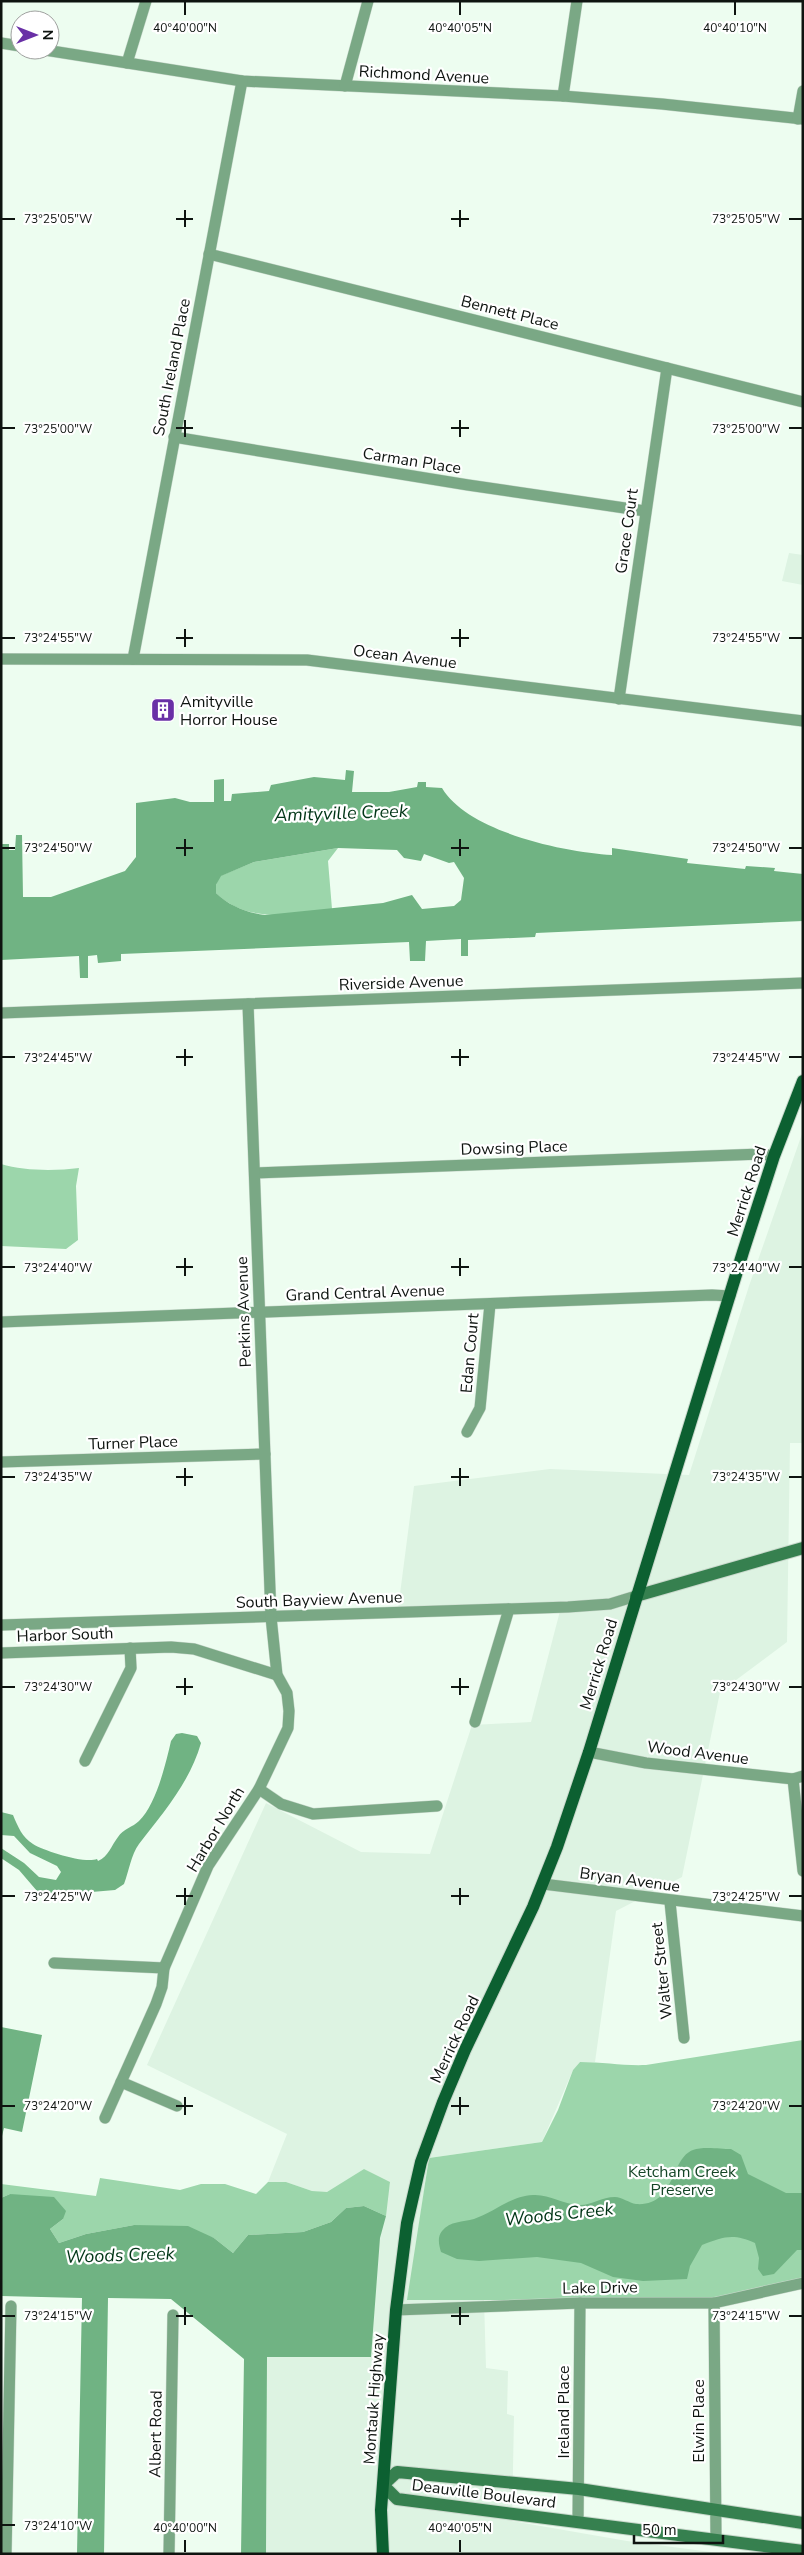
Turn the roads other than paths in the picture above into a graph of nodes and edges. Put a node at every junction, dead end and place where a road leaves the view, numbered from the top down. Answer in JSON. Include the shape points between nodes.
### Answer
{"nodes":[{"id":1,"x":146,"y":1,"type":"edge"},
{"id":2,"x":368,"y":1,"type":"edge"},
{"id":3,"x":577,"y":1,"type":"edge"},
{"id":4,"x":60,"y":52,"type":"edge"},
{"id":5,"x":127,"y":63,"type":"junction"},
{"id":6,"x":242,"y":81,"type":"junction"},
{"id":7,"x":345,"y":86,"type":"junction"},
{"id":8,"x":803,"y":91,"type":"edge"},
{"id":9,"x":563,"y":96,"type":"junction"},
{"id":10,"x":800,"y":119,"type":"edge"},
{"id":11,"x":209,"y":254,"type":"junction"},
{"id":12,"x":667,"y":368,"type":"junction"},
{"id":13,"x":803,"y":402,"type":"edge"},
{"id":14,"x":174,"y":437,"type":"junction"},
{"id":15,"x":645,"y":510,"type":"junction"},
{"id":16,"x":1,"y":659,"type":"edge"},
{"id":17,"x":133,"y":659,"type":"junction"},
{"id":18,"x":619,"y":700,"type":"junction"},
{"id":19,"x":803,"y":721,"type":"edge"},
{"id":20,"x":803,"y":983,"type":"edge"},
{"id":21,"x":248,"y":1004,"type":"junction"},
{"id":22,"x":1,"y":1013,"type":"edge"},
{"id":23,"x":803,"y":1081,"type":"edge"},
{"id":24,"x":774,"y":1156,"type":"junction"},
{"id":25,"x":255,"y":1173,"type":"junction"},
{"id":26,"x":730,"y":1296,"type":"junction"},
{"id":27,"x":490,"y":1304,"type":"junction"},
{"id":28,"x":260,"y":1312,"type":"junction"},
{"id":29,"x":1,"y":1322,"type":"edge"},
{"id":30,"x":467,"y":1432,"type":"dead end"},
{"id":31,"x":265,"y":1454,"type":"junction"},
{"id":32,"x":1,"y":1462,"type":"edge"},
{"id":33,"x":803,"y":1548,"type":"edge"},
{"id":34,"x":636,"y":1596,"type":"junction"},
{"id":35,"x":509,"y":1609,"type":"junction"},
{"id":36,"x":271,"y":1617,"type":"junction"},
{"id":37,"x":1,"y":1626,"type":"edge"},
{"id":38,"x":130,"y":1648,"type":"junction"},
{"id":39,"x":1,"y":1653,"type":"edge"},
{"id":40,"x":277,"y":1675,"type":"junction"},
{"id":41,"x":476,"y":1722,"type":"dead end"},
{"id":42,"x":589,"y":1752,"type":"junction"},
{"id":43,"x":85,"y":1761,"type":"dead end"},
{"id":44,"x":798,"y":1778,"type":"edge"},
{"id":45,"x":258,"y":1789,"type":"junction"},
{"id":46,"x":437,"y":1806,"type":"dead end"},
{"id":47,"x":803,"y":1871,"type":"edge"},
{"id":48,"x":543,"y":1884,"type":"junction"},
{"id":49,"x":670,"y":1902,"type":"junction"},
{"id":50,"x":803,"y":1916,"type":"edge"},
{"id":51,"x":54,"y":1963,"type":"dead end"},
{"id":52,"x":164,"y":1968,"type":"junction"},
{"id":53,"x":684,"y":2038,"type":"dead end"},
{"id":54,"x":120,"y":2082,"type":"junction"},
{"id":55,"x":177,"y":2106,"type":"dead end"},
{"id":56,"x":105,"y":2118,"type":"dead end"},
{"id":57,"x":403,"y":2247,"type":"joint"},
{"id":58,"x":803,"y":2282,"type":"edge"},
{"id":59,"x":580,"y":2303,"type":"junction"},
{"id":60,"x":714,"y":2303,"type":"junction"},
{"id":61,"x":12,"y":2306,"type":"dead end"},
{"id":62,"x":396,"y":2310,"type":"junction"},
{"id":63,"x":173,"y":2315,"type":"dead end"},
{"id":64,"x":383,"y":2486,"type":"junction"},
{"id":65,"x":579,"y":2489,"type":"junction"},
{"id":66,"x":714,"y":2510,"type":"junction"},
{"id":67,"x":578,"y":2521,"type":"junction"},
{"id":68,"x":803,"y":2522,"type":"edge"},
{"id":69,"x":716,"y":2539,"type":"junction"},
{"id":70,"x":803,"y":2551,"type":"edge"},
{"id":71,"x":6,"y":2554,"type":"edge"},
{"id":72,"x":169,"y":2554,"type":"edge"},
{"id":73,"x":383,"y":2554,"type":"edge"}],
"edges":[{"from":1,"to":5,"type":"street"},
{"from":2,"to":7,"type":"street"},
{"from":3,"to":9,"type":"street"},
{"from":4,"to":5,"type":"street","name":"Richmond Avenue"},
{"from":5,"to":6,"type":"street","name":"Richmond Avenue"},
{"from":6,"to":7,"type":"street","name":"Richmond Avenue"},
{"from":6,"to":11,"type":"street","name":"South Ireland Place"},
{"from":7,"to":9,"type":"street","name":"Richmond Avenue"},
{"from":8,"to":10,"type":"street"},
{"from":9,"to":10,"type":"street","name":"Richmond Avenue"},
{"from":11,"to":12,"type":"street","name":"Bennett Place"},
{"from":11,"to":14,"type":"street","name":"South Ireland Place"},
{"from":12,"to":13,"type":"street","name":"Bennett Place"},
{"from":12,"to":15,"type":"street","name":"Grace Court"},
{"from":14,"to":15,"type":"street","name":"Carman Place"},
{"from":14,"to":17,"type":"street","name":"South Ireland Place"},
{"from":15,"to":18,"type":"street","name":"Grace Court"},
{"from":16,"to":17,"type":"street","name":"Ocean Avenue"},
{"from":17,"to":18,"type":"street","name":"Ocean Avenue","via":[[307,660]]},
{"from":18,"to":19,"type":"street","name":"Ocean Avenue"},
{"from":20,"to":21,"type":"street","name":"Riverside Avenue"},
{"from":21,"to":22,"type":"street","name":"Riverside Avenue"},
{"from":21,"to":25,"type":"street","name":"Perkins Avenue"},
{"from":23,"to":24,"type":"main road","name":"Merrick Road"},
{"from":24,"to":25,"type":"street","name":"Dowsing Place"},
{"from":24,"to":26,"type":"main road","name":"Merrick Road"},
{"from":25,"to":28,"type":"street","name":"Perkins Avenue"},
{"from":26,"to":27,"type":"street","name":"Grand Central Avenue"},
{"from":26,"to":34,"type":"main road","name":"Merrick Road"},
{"from":27,"to":28,"type":"street","name":"Grand Central Avenue"},
{"from":27,"to":30,"type":"street","name":"Edan Court","via":[[480,1408]]},
{"from":28,"to":29,"type":"street","name":"Grand Central Avenue"},
{"from":28,"to":31,"type":"street","name":"Perkins Avenue"},
{"from":31,"to":32,"type":"street","name":"Turner Place"},
{"from":31,"to":36,"type":"street","name":"Perkins Avenue"},
{"from":33,"to":34,"type":"street"},
{"from":34,"to":35,"type":"street","name":"South Bayview Avenue","via":[[610,1604]]},
{"from":34,"to":42,"type":"main road","name":"Merrick Road"},
{"from":35,"to":36,"type":"street","name":"South Bayview Avenue"},
{"from":35,"to":41,"type":"street"},
{"from":36,"to":37,"type":"street","name":"South Bayview Avenue"},
{"from":36,"to":40,"type":"street","name":"Harbor North"},
{"from":38,"to":39,"type":"street","name":"Harbor South"},
{"from":38,"to":40,"type":"street","name":"Harbor South","via":[[194,1649]]},
{"from":38,"to":43,"type":"street","name":"Harbor South","via":[[131,1668]]},
{"from":40,"to":45,"type":"street","name":"Harbor North","via":[[287,1693],[288,1728]]},
{"from":42,"to":44,"type":"street","name":"Wood Avenue","via":[[646,1763]]},
{"from":42,"to":48,"type":"main road","name":"Merrick Road"},
{"from":44,"to":47,"type":"street"},
{"from":45,"to":46,"type":"street","name":"Harbor North","via":[[281,1804],[313,1814]]},
{"from":45,"to":52,"type":"street","name":"Harbor North","via":[[208,1866]]},
{"from":48,"to":49,"type":"street","name":"Bryan Avenue"},
{"from":48,"to":57,"type":"main road","name":"Merrick Road","via":[[426,2145],[412,2194]]},
{"from":49,"to":50,"type":"street","name":"Bryan Avenue"},
{"from":49,"to":53,"type":"street","name":"Walter Street"},
{"from":51,"to":52,"type":"street"},
{"from":52,"to":54,"type":"street","name":"Harbor North","via":[[156,2004]]},
{"from":54,"to":55,"type":"street"},
{"from":54,"to":56,"type":"street","name":"Harbor North"},
{"from":57,"to":62,"type":"main road","name":"Montauk Highway"},
{"from":58,"to":60,"type":"street","name":"Lake Drive"},
{"from":59,"to":60,"type":"street","name":"Lake Drive"},
{"from":59,"to":62,"type":"street","name":"Lake Drive"},
{"from":59,"to":65,"type":"street","name":"Ireland Place"},
{"from":60,"to":66,"type":"street","name":"Elwin Place"},
{"from":61,"to":71,"type":"street"},
{"from":62,"to":64,"type":"main road","name":"Montauk Highway"},
{"from":63,"to":72,"type":"street","name":"Albert Road"},
{"from":64,"to":65,"type":"street","name":"Deauville Boulevard","via":[[397,2472]]},
{"from":64,"to":67,"type":"street","name":"Deauville Boulevard","via":[[397,2499]]},
{"from":64,"to":73,"type":"main road","name":"Montauk Highway"},
{"from":65,"to":66,"type":"street","name":"Deauville Boulevard"},
{"from":65,"to":67,"type":"street","name":"Ireland Place"},
{"from":66,"to":68,"type":"street","name":"Deauville Boulevard"},
{"from":66,"to":69,"type":"street","name":"Elwin Place"},
{"from":67,"to":69,"type":"street","name":"Deauville Boulevard"},
{"from":69,"to":70,"type":"street","name":"Deauville Boulevard"}]}
